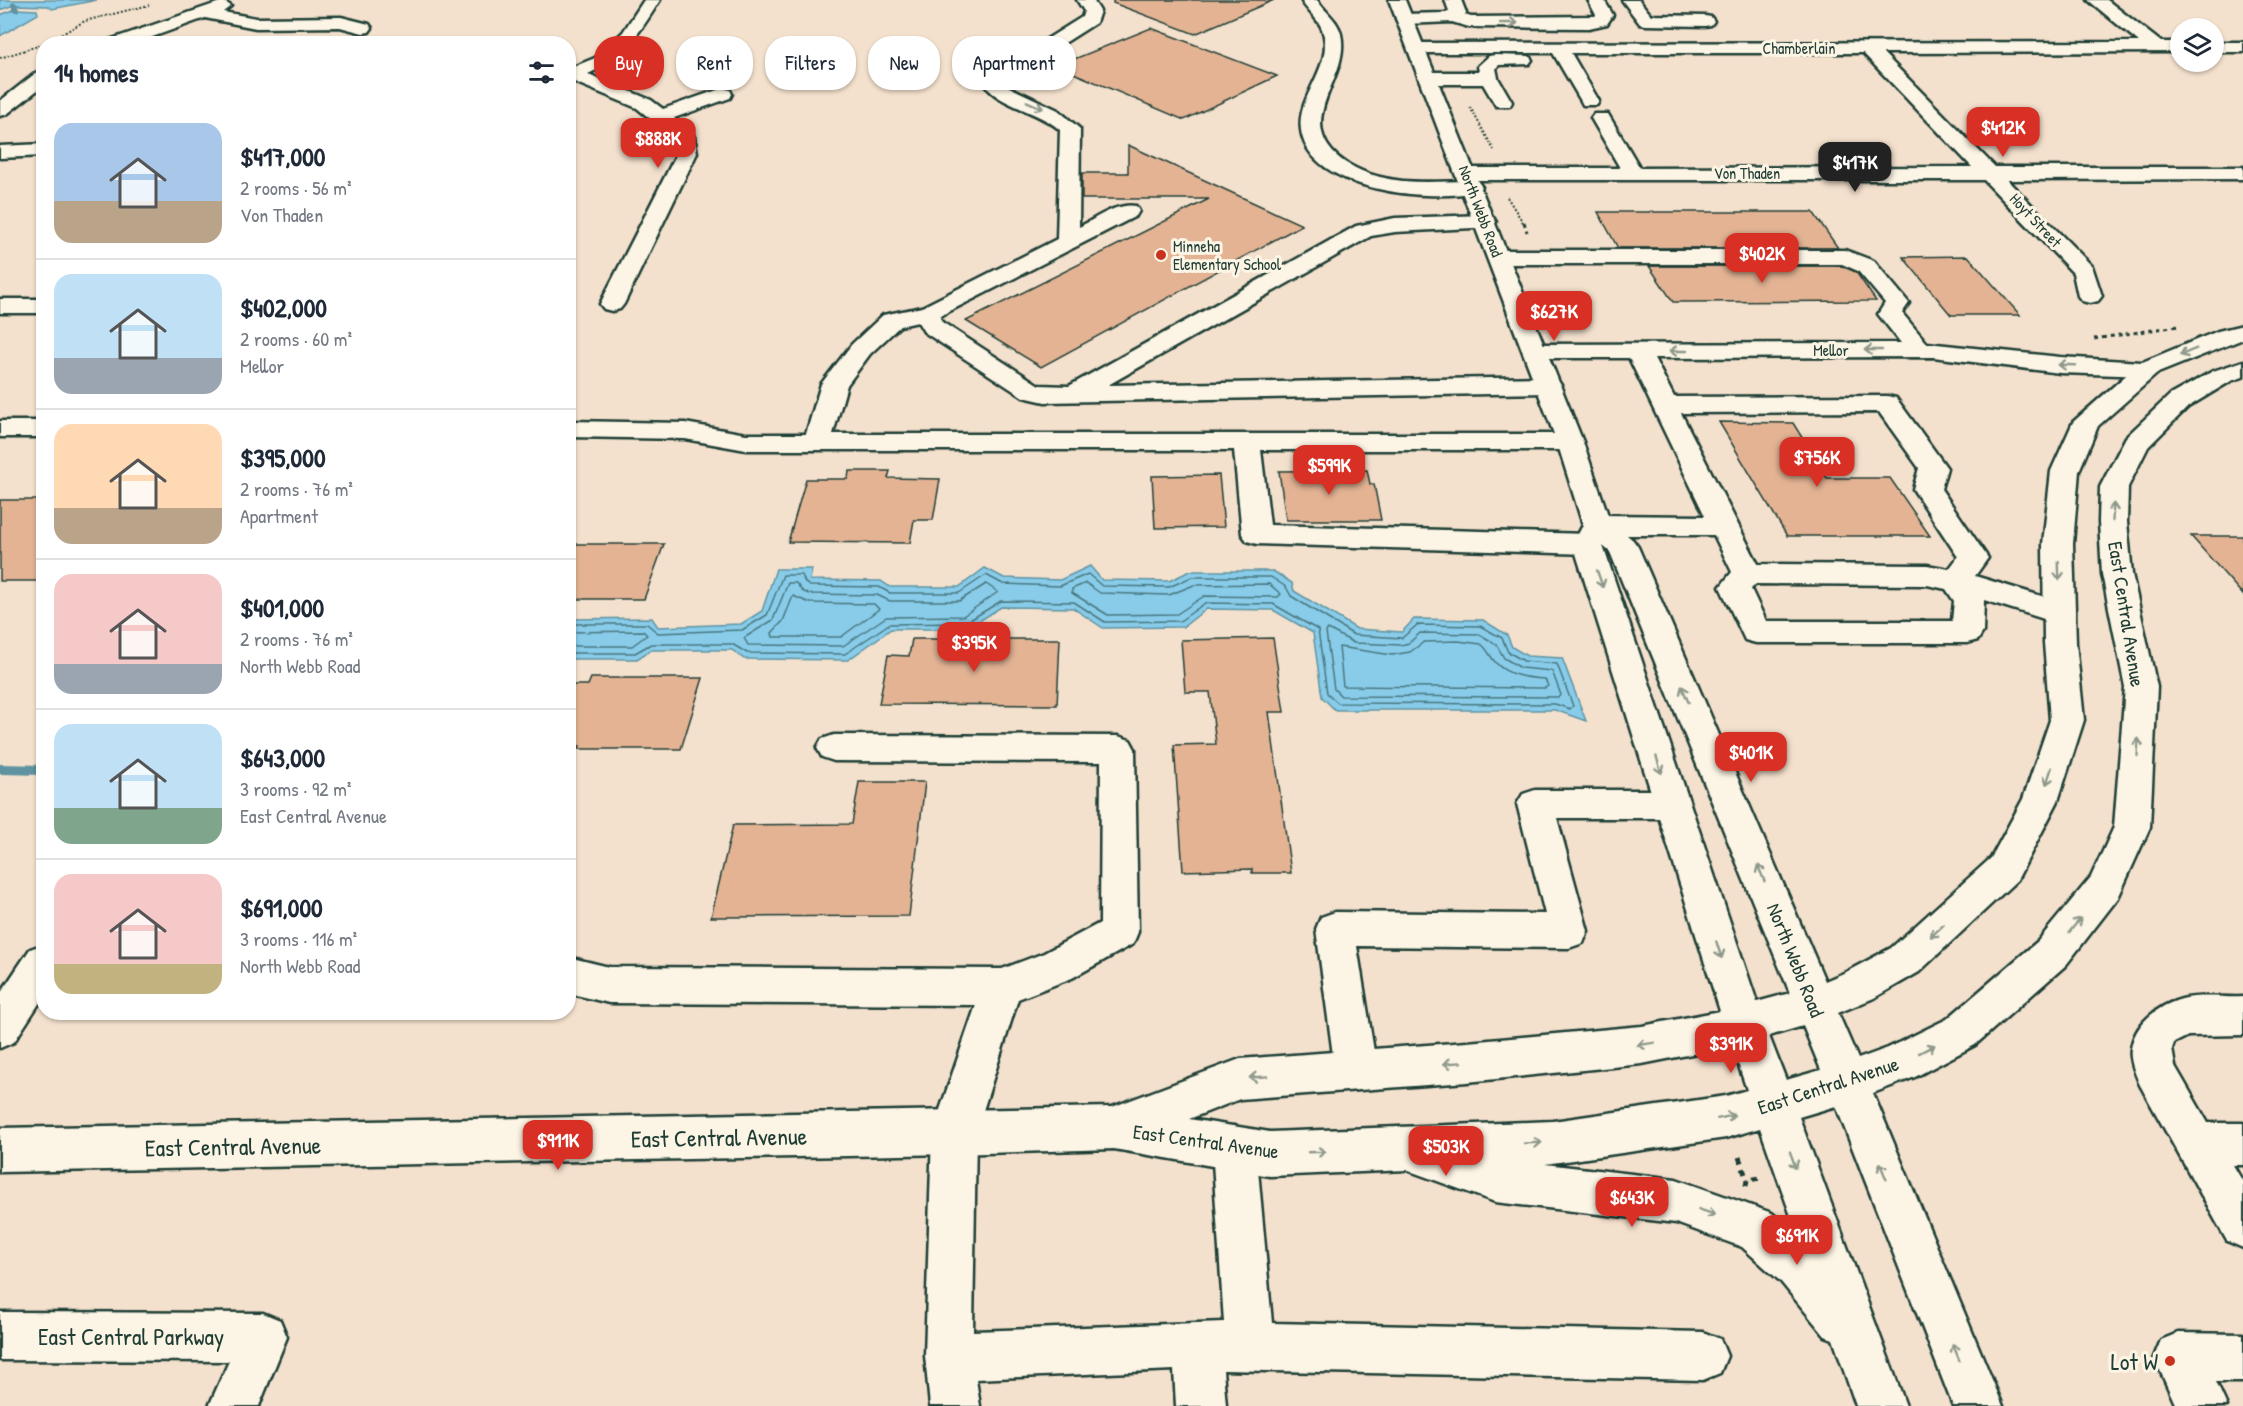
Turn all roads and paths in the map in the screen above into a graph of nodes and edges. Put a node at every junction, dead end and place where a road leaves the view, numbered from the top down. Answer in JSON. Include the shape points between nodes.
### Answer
{"nodes":[{"id":1,"x":238,"y":0,"type":"edge"},
{"id":2,"x":652,"y":0,"type":"edge"},
{"id":3,"x":1085,"y":0,"type":"edge"},
{"id":4,"x":1309,"y":0,"type":"edge"},
{"id":5,"x":1397,"y":0,"type":"edge"},
{"id":6,"x":1596,"y":0,"type":"edge"},
{"id":7,"x":1630,"y":0,"type":"edge"},
{"id":8,"x":2096,"y":0,"type":"edge"},
{"id":9,"x":157,"y":4,"type":"dead end"},
{"id":10,"x":1452,"y":8,"type":"edge"},
{"id":11,"x":204,"y":13,"type":"junction"},
{"id":12,"x":1405,"y":19,"type":"junction"},
{"id":13,"x":1705,"y":21,"type":"dead end"},
{"id":14,"x":363,"y":28,"type":"dead end"},
{"id":15,"x":58,"y":36,"type":"edge"},
{"id":16,"x":138,"y":36,"type":"edge"},
{"id":17,"x":36,"y":47,"type":"edge"},
{"id":18,"x":2170,"y":47,"type":"edge"},
{"id":19,"x":2224,"y":47,"type":"edge"},
{"id":20,"x":2243,"y":47,"type":"edge"},
{"id":21,"x":1417,"y":48,"type":"junction"},
{"id":22,"x":1868,"y":48,"type":"junction"},
{"id":23,"x":2157,"y":48,"type":"junction"},
{"id":24,"x":1563,"y":55,"type":"junction"},
{"id":25,"x":0,"y":58,"type":"edge"},
{"id":26,"x":576,"y":72,"type":"edge"},
{"id":27,"x":576,"y":77,"type":"edge"},
{"id":28,"x":1429,"y":78,"type":"junction"},
{"id":29,"x":1489,"y":78,"type":"junction"},
{"id":30,"x":36,"y":82,"type":"edge"},
{"id":31,"x":723,"y":94,"type":"dead end"},
{"id":32,"x":1590,"y":101,"type":"dead end"},
{"id":33,"x":1503,"y":102,"type":"dead end"},
{"id":34,"x":1469,"y":104,"type":"dead end"},
{"id":35,"x":0,"y":110,"type":"edge"},
{"id":36,"x":662,"y":116,"type":"junction"},
{"id":37,"x":1601,"y":118,"type":"dead end"},
{"id":38,"x":36,"y":150,"type":"edge"},
{"id":39,"x":0,"y":152,"type":"edge"},
{"id":40,"x":1498,"y":158,"type":"dead end"},
{"id":41,"x":1633,"y":173,"type":"junction"},
{"id":42,"x":1992,"y":173,"type":"junction"},
{"id":43,"x":2243,"y":173,"type":"edge"},
{"id":44,"x":1469,"y":181,"type":"junction"},
{"id":45,"x":1128,"y":211,"type":"dead end"},
{"id":46,"x":1485,"y":222,"type":"junction"},
{"id":47,"x":1068,"y":243,"type":"junction"},
{"id":48,"x":1499,"y":258,"type":"junction"},
{"id":49,"x":2090,"y":296,"type":"dead end"},
{"id":50,"x":612,"y":304,"type":"dead end"},
{"id":51,"x":0,"y":306,"type":"edge"},
{"id":52,"x":36,"y":306,"type":"edge"},
{"id":53,"x":928,"y":313,"type":"junction"},
{"id":54,"x":2184,"y":325,"type":"dead end"},
{"id":55,"x":2243,"y":332,"type":"edge"},
{"id":56,"x":2092,"y":340,"type":"dead end"},
{"id":57,"x":1920,"y":350,"type":"junction"},
{"id":58,"x":1535,"y":351,"type":"junction"},
{"id":59,"x":1638,"y":351,"type":"junction"},
{"id":60,"x":2137,"y":367,"type":"junction"},
{"id":61,"x":2243,"y":369,"type":"edge"},
{"id":62,"x":1548,"y":385,"type":"junction"},
{"id":63,"x":1073,"y":395,"type":"junction"},
{"id":64,"x":1665,"y":405,"type":"junction"},
{"id":65,"x":0,"y":429,"type":"edge"},
{"id":66,"x":36,"y":429,"type":"edge"},
{"id":67,"x":576,"y":429,"type":"edge"},
{"id":68,"x":1246,"y":441,"type":"junction"},
{"id":69,"x":817,"y":442,"type":"junction"},
{"id":70,"x":1570,"y":442,"type":"junction"},
{"id":71,"x":1724,"y":526,"type":"junction"},
{"id":72,"x":1592,"y":535,"type":"junction"},
{"id":73,"x":1748,"y":574,"type":"junction"},
{"id":74,"x":1959,"y":577,"type":"junction"},
{"id":75,"x":2060,"y":613,"type":"junction"},
{"id":76,"x":834,"y":748,"type":"dead end"},
{"id":77,"x":1671,"y":804,"type":"junction"},
{"id":78,"x":36,"y":973,"type":"edge"},
{"id":79,"x":576,"y":977,"type":"edge"},
{"id":80,"x":1002,"y":987,"type":"junction"},
{"id":81,"x":1814,"y":1004,"type":"junction"},
{"id":82,"x":2243,"y":1016,"type":"edge"},
{"id":83,"x":1745,"y":1024,"type":"junction"},
{"id":84,"x":0,"y":1029,"type":"edge"},
{"id":85,"x":1356,"y":1070,"type":"junction"},
{"id":86,"x":1847,"y":1083,"type":"junction"},
{"id":87,"x":1773,"y":1104,"type":"junction"},
{"id":88,"x":1114,"y":1128,"type":"junction"},
{"id":89,"x":954,"y":1133,"type":"junction"},
{"id":90,"x":2197,"y":1144,"type":"junction"},
{"id":91,"x":2243,"y":1144,"type":"edge"},
{"id":92,"x":1234,"y":1148,"type":"junction"},
{"id":93,"x":1405,"y":1149,"type":"junction"},
{"id":94,"x":0,"y":1150,"type":"edge"},
{"id":95,"x":1739,"y":1157,"type":"dead end"},
{"id":96,"x":1748,"y":1180,"type":"dead end"},
{"id":97,"x":2243,"y":1225,"type":"edge"},
{"id":98,"x":1854,"y":1332,"type":"junction"},
{"id":99,"x":0,"y":1336,"type":"edge"},
{"id":100,"x":1197,"y":1345,"type":"junction"},
{"id":101,"x":1250,"y":1346,"type":"junction"},
{"id":102,"x":949,"y":1356,"type":"junction"},
{"id":103,"x":1703,"y":1356,"type":"dead end"},
{"id":104,"x":2243,"y":1358,"type":"edge"},
{"id":105,"x":234,"y":1406,"type":"edge"},
{"id":106,"x":955,"y":1406,"type":"edge"},
{"id":107,"x":1201,"y":1406,"type":"edge"},
{"id":108,"x":1881,"y":1406,"type":"edge"},
{"id":109,"x":1978,"y":1406,"type":"edge"},
{"id":110,"x":2202,"y":1406,"type":"edge"}],
"edges":[{"from":1,"to":11,"type":"main road"},
{"from":2,"to":26,"type":"main road","via":[[623,42],[601,62]]},
{"from":3,"to":47,"type":"main road","one_way":true,"via":[[1092,11],[1090,19],[1001,76],[995,86],[1006,95],[1058,116],[1070,129]]},
{"from":4,"to":44,"type":"main road","name":"Von Thaden","via":[[1333,35],[1331,58],[1311,113],[1310,135],[1322,156],[1334,165],[1394,186]]},
{"from":5,"to":12,"type":"main road","name":"North Webb Road"},
{"from":10,"to":6,"type":"main road","one_way":true,"via":[[1469,22],[1589,23],[1601,21],[1605,15]]},
{"from":7,"to":13,"type":"main road","via":[[1646,20]]},
{"from":8,"to":23,"type":"main road"},
{"from":9,"to":15,"type":"path","via":[[85,21]]},
{"from":10,"to":12,"type":"main road"},
{"from":11,"to":14,"type":"main road","via":[[256,23],[341,22]]},
{"from":11,"to":16,"type":"main road"},
{"from":12,"to":21,"type":"main road","name":"North Webb Road"},
{"from":17,"to":25,"type":"path"},
{"from":18,"to":23,"type":"main road","name":"Chamberlain"},
{"from":19,"to":20,"type":"main road"},
{"from":21,"to":24,"type":"main road","name":"Chamberlain"},
{"from":21,"to":28,"type":"main road","name":"North Webb Road"},
{"from":22,"to":23,"type":"main road","name":"Chamberlain"},
{"from":22,"to":24,"type":"main road","name":"Chamberlain"},
{"from":22,"to":42,"type":"main road","name":"Hoyt Street"},
{"from":24,"to":29,"type":"main road","via":[[1495,60],[1487,66]]},
{"from":24,"to":32,"type":"main road"},
{"from":27,"to":36,"type":"main road","via":[[644,104]]},
{"from":28,"to":29,"type":"main road"},
{"from":28,"to":44,"type":"main road","name":"North Webb Road"},
{"from":29,"to":33,"type":"main road"},
{"from":30,"to":35,"type":"main road"},
{"from":31,"to":36,"type":"main road"},
{"from":34,"to":40,"type":"path"},
{"from":36,"to":50,"type":"main road","via":[[684,136],[687,153]]},
{"from":37,"to":41,"type":"main road"},
{"from":38,"to":39,"type":"main road"},
{"from":41,"to":42,"type":"main road","name":"Von Thaden"},
{"from":41,"to":44,"type":"main road","name":"Von Thaden"},
{"from":42,"to":43,"type":"main road","name":"Von Thaden"},
{"from":42,"to":49,"type":"main road","name":"Hoyt Street","via":[[2084,271]]},
{"from":44,"to":46,"type":"main road","name":"North Webb Road"},
{"from":45,"to":47,"type":"main road"},
{"from":46,"to":48,"type":"main road","name":"North Webb Road"},
{"from":46,"to":63,"type":"main road","via":[[1395,225],[1364,231]]},
{"from":47,"to":53,"type":"main road"},
{"from":48,"to":57,"type":"main road","via":[[1845,258],[1866,266],[1897,303],[1890,314]]},
{"from":48,"to":58,"type":"main road","name":"North Webb Road"},
{"from":51,"to":52,"type":"main road"},
{"from":53,"to":63,"type":"main road","via":[[933,327],[1032,392]]},
{"from":53,"to":69,"type":"main road","via":[[892,320],[861,349],[834,384]]},
{"from":54,"to":56,"type":"path"},
{"from":55,"to":60,"type":"main road","name":"East Central Avenue","one_way":true},
{"from":57,"to":59,"type":"main road","name":"Mellor","one_way":true},
{"from":60,"to":57,"type":"main road","name":"Mellor","one_way":true,"via":[[2050,364]]},
{"from":58,"to":59,"type":"main road","name":"Mellor"},
{"from":58,"to":62,"type":"main road","name":"North Webb Road"},
{"from":59,"to":64,"type":"main road"},
{"from":60,"to":75,"type":"main road","name":"East Central Avenue","one_way":true,"via":[[2086,422],[2065,471],[2058,544]]},
{"from":86,"to":61,"type":"main road","name":"East Central Avenue","one_way":true,"via":[[1900,1063],[1960,1032],[2052,953],[2105,887],[2132,827],[2141,687],[2117,574],[2114,487],[2136,443],[2179,401],[2222,376]]},
{"from":62,"to":63,"type":"main road"},
{"from":62,"to":70,"type":"main road","name":"North Webb Road"},
{"from":64,"to":71,"type":"main road"},
{"from":64,"to":74,"type":"main road","via":[[1887,404],[1932,468],[1921,510]]},
{"from":65,"to":66,"type":"main road"},
{"from":67,"to":69,"type":"main road","via":[[685,431],[746,442]]},
{"from":68,"to":69,"type":"main road"},
{"from":68,"to":70,"type":"main road"},
{"from":68,"to":72,"type":"main road","via":[[1257,534]]},
{"from":70,"to":72,"type":"main road","name":"North Webb Road"},
{"from":71,"to":72,"type":"main road"},
{"from":71,"to":73,"type":"main road"},
{"from":72,"to":77,"type":"main road","name":"North Webb Road","one_way":true},
{"from":81,"to":72,"type":"main road","name":"North Webb Road","one_way":true,"via":[[1623,547]]},
{"from":73,"to":74,"type":"main road"},
{"from":73,"to":74,"type":"main road","via":[[1735,587],[1756,632],[1967,632],[1969,601]]},
{"from":74,"to":75,"type":"main road"},
{"from":75,"to":81,"type":"main road","name":"East Central Avenue","one_way":true,"via":[[2067,720],[2040,801],[2004,870],[1905,960]]},
{"from":76,"to":80,"type":"main road","via":[[1118,749],[1119,932],[1058,966]]},
{"from":77,"to":83,"type":"main road","name":"North Webb Road","one_way":true},
{"from":77,"to":85,"type":"main road","via":[[1535,804],[1569,931],[1335,929]]},
{"from":78,"to":84,"type":"main road"},
{"from":79,"to":80,"type":"main road","via":[[609,985]]},
{"from":80,"to":89,"type":"main road"},
{"from":81,"to":83,"type":"main road","name":"East Central Avenue"},
{"from":81,"to":86,"type":"main road","name":"North Webb Road"},
{"from":82,"to":90,"type":"main road","via":[[2183,1017],[2160,1030],[2151,1049],[2155,1071]]},
{"from":83,"to":85,"type":"main road","name":"East Central Avenue","one_way":true,"via":[[1642,1045]]},
{"from":83,"to":87,"type":"main road","name":"North Webb Road"},
{"from":85,"to":88,"type":"main road","name":"East Central Avenue","one_way":true,"via":[[1240,1079]]},
{"from":86,"to":87,"type":"main road","name":"East Central Avenue"},
{"from":109,"to":86,"type":"main road","name":"North Webb Road","one_way":true},
{"from":93,"to":87,"type":"main road","name":"East Central Avenue","one_way":true,"via":[[1553,1142],[1726,1117]]},
{"from":87,"to":98,"type":"main road","name":"North Webb Road","one_way":true},
{"from":88,"to":89,"type":"main road","name":"East Central Avenue"},
{"from":88,"to":92,"type":"main road","name":"East Central Avenue"},
{"from":89,"to":94,"type":"main road","name":"East Central Avenue"},
{"from":89,"to":102,"type":"main road"},
{"from":90,"to":91,"type":"main road"},
{"from":90,"to":97,"type":"main road"},
{"from":92,"to":93,"type":"main road","name":"East Central Avenue","one_way":true,"via":[[1270,1154]]},
{"from":92,"to":101,"type":"main road"},
{"from":93,"to":98,"type":"main road","one_way":true,"via":[[1495,1180],[1676,1201],[1756,1229],[1797,1266]]},
{"from":95,"to":96,"type":"path"},
{"from":98,"to":108,"type":"main road","name":"North Webb Road"},
{"from":99,"to":105,"type":"main road","name":"East Central Parkway","via":[[263,1337]]},
{"from":100,"to":101,"type":"main road"},
{"from":100,"to":102,"type":"main road"},
{"from":100,"to":107,"type":"main road"},
{"from":101,"to":103,"type":"main road"},
{"from":102,"to":106,"type":"main road"},
{"from":104,"to":110,"type":"main road","via":[[2178,1357]]}]}
